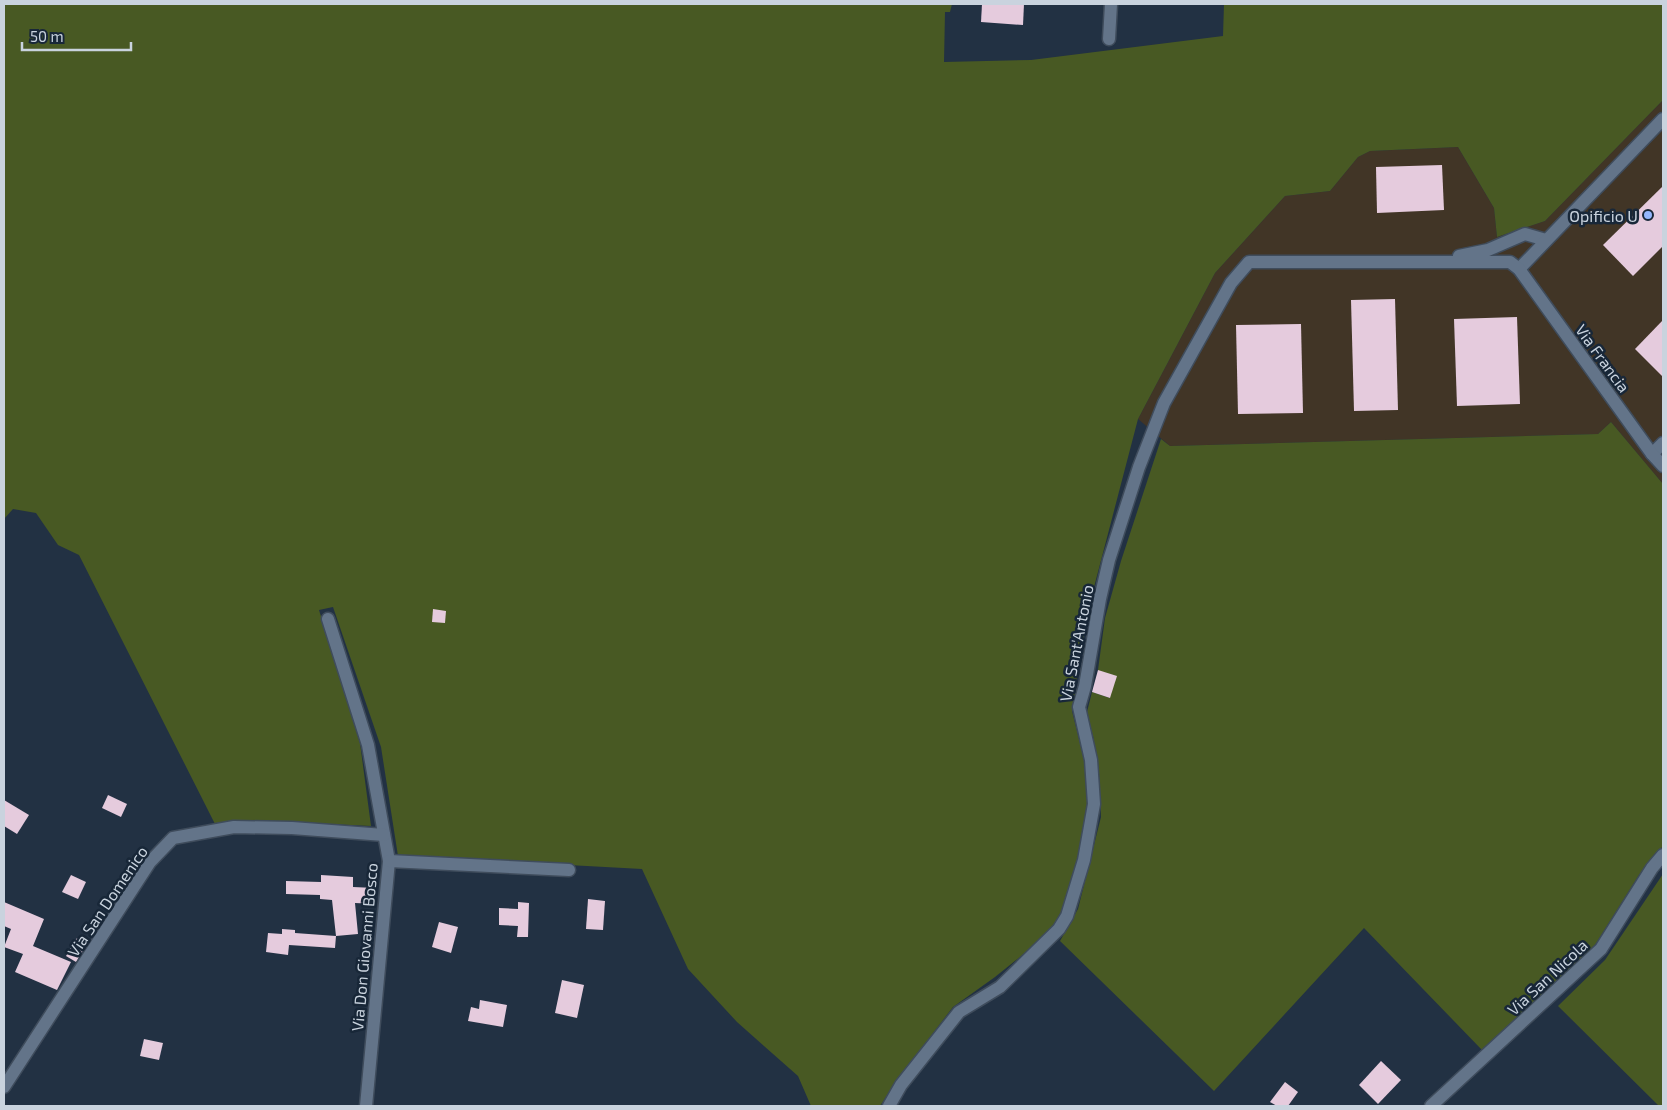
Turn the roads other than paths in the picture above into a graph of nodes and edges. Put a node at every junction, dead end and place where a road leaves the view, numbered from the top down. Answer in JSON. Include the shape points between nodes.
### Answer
{"nodes":[{"id":1,"x":1111,"y":4,"type":"edge"},
{"id":2,"x":1109,"y":39,"type":"dead end"},
{"id":3,"x":1663,"y":119,"type":"edge"},
{"id":4,"x":1546,"y":240,"type":"junction"},
{"id":5,"x":1506,"y":241,"type":"junction"},
{"id":6,"x":1439,"y":261,"type":"junction"},
{"id":7,"x":1514,"y":265,"type":"junction"},
{"id":8,"x":1663,"y":443,"type":"edge"},
{"id":9,"x":1652,"y":454,"type":"junction"},
{"id":10,"x":1663,"y":466,"type":"edge"},
{"id":11,"x":328,"y":619,"type":"dead end"},
{"id":12,"x":384,"y":835,"type":"junction"},
{"id":13,"x":1663,"y":855,"type":"edge"},
{"id":14,"x":389,"y":861,"type":"junction"},
{"id":15,"x":569,"y":870,"type":"dead end"},
{"id":16,"x":4,"y":1087,"type":"edge"},
{"id":17,"x":366,"y":1106,"type":"edge"},
{"id":18,"x":889,"y":1106,"type":"edge"},
{"id":19,"x":1431,"y":1106,"type":"edge"}],
"edges":[{"from":1,"to":2,"type":"street"},
{"from":3,"to":4,"type":"street"},
{"from":4,"to":5,"type":"street","via":[[1525,234]]},
{"from":4,"to":7,"type":"street"},
{"from":5,"to":6,"type":"street","via":[[1488,250]]},
{"from":5,"to":7,"type":"street"},
{"from":6,"to":7,"type":"street"},
{"from":6,"to":18,"type":"street","name":"Via Sant'Antonio","via":[[1249,262],[1231,282],[1164,403],[1109,560],[1079,708],[1091,760],[1094,804],[1084,860],[1067,916],[1059,929],[1000,987],[959,1012],[901,1085]]},
{"from":7,"to":9,"type":"street","name":"Via Francia"},
{"from":8,"to":9,"type":"street"},
{"from":9,"to":10,"type":"street","name":"Via Francia"},
{"from":11,"to":12,"type":"street","name":"Via Don Giovanni Bosco","via":[[368,745]]},
{"from":12,"to":14,"type":"street","name":"Via Don Giovanni Bosco"},
{"from":12,"to":16,"type":"street","name":"Via San Domenico","via":[[234,827],[172,838],[150,862]]},
{"from":13,"to":19,"type":"street","name":"Via San Nicola","via":[[1601,949]]},
{"from":14,"to":15,"type":"street"},
{"from":14,"to":17,"type":"street","name":"Via Don Giovanni Bosco"}]}
